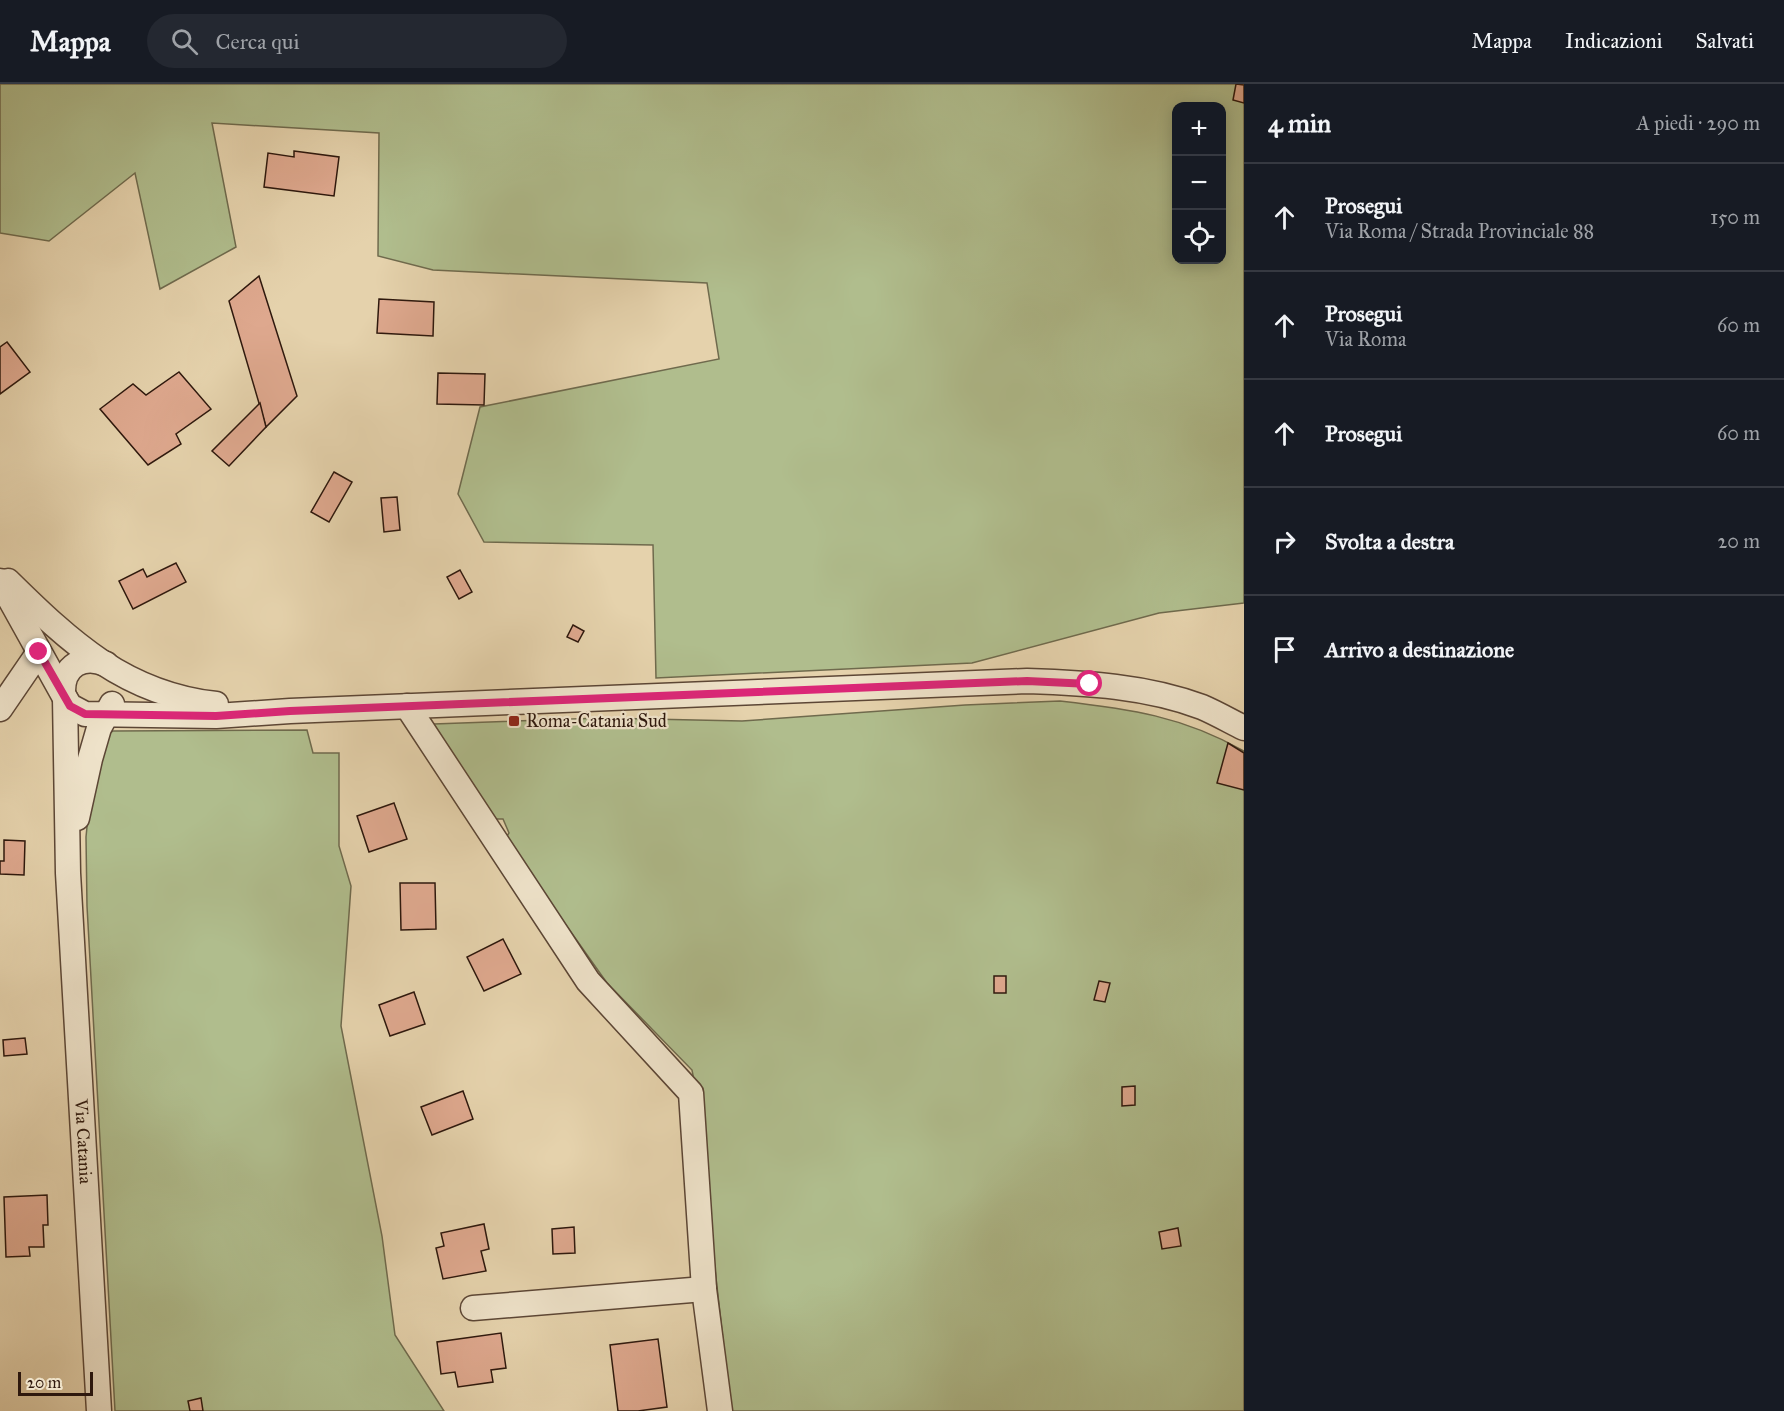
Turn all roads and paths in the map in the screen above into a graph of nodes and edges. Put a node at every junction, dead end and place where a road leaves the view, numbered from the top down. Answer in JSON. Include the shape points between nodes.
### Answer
{"nodes":[{"id":1,"x":0,"y":573,"type":"edge"},
{"id":2,"x":0,"y":581,"type":"edge"},
{"id":3,"x":39,"y":652,"type":"junction"},
{"id":4,"x":109,"y":667,"type":"junction"},
{"id":5,"x":64,"y":695,"type":"junction"},
{"id":6,"x":407,"y":706,"type":"junction"},
{"id":7,"x":0,"y":709,"type":"edge"},
{"id":8,"x":104,"y":711,"type":"junction"},
{"id":9,"x":290,"y":711,"type":"junction"},
{"id":10,"x":1244,"y":728,"type":"edge"},
{"id":11,"x":68,"y":873,"type":"junction"},
{"id":12,"x":704,"y":1289,"type":"junction"},
{"id":13,"x":473,"y":1308,"type":"dead end"},
{"id":14,"x":99,"y":1411,"type":"edge"},
{"id":15,"x":720,"y":1411,"type":"edge"}],
"edges":[{"from":1,"to":4,"type":"street","via":[[68,638]]},
{"from":2,"to":3,"type":"street"},
{"from":3,"to":5,"type":"street"},
{"from":3,"to":7,"type":"street"},
{"from":4,"to":5,"type":"street","via":[[98,660],[80,662],[66,674]]},
{"from":4,"to":8,"type":"street","via":[[118,688],[117,696]]},
{"from":4,"to":9,"type":"street","via":[[158,692],[189,701]]},
{"from":5,"to":8,"type":"street","via":[[77,711]]},
{"from":5,"to":11,"type":"street"},
{"from":6,"to":9,"type":"street"},
{"from":6,"to":10,"type":"street","via":[[1027,681],[1136,690],[1202,707]]},
{"from":6,"to":12,"type":"street","via":[[588,981],[691,1093]]},
{"from":8,"to":9,"type":"street","via":[[216,716]]},
{"from":8,"to":11,"type":"street","via":[[80,799]]},
{"from":11,"to":14,"type":"street","name":"Via Catania"},
{"from":12,"to":13,"type":"street"},
{"from":12,"to":15,"type":"street"}]}
